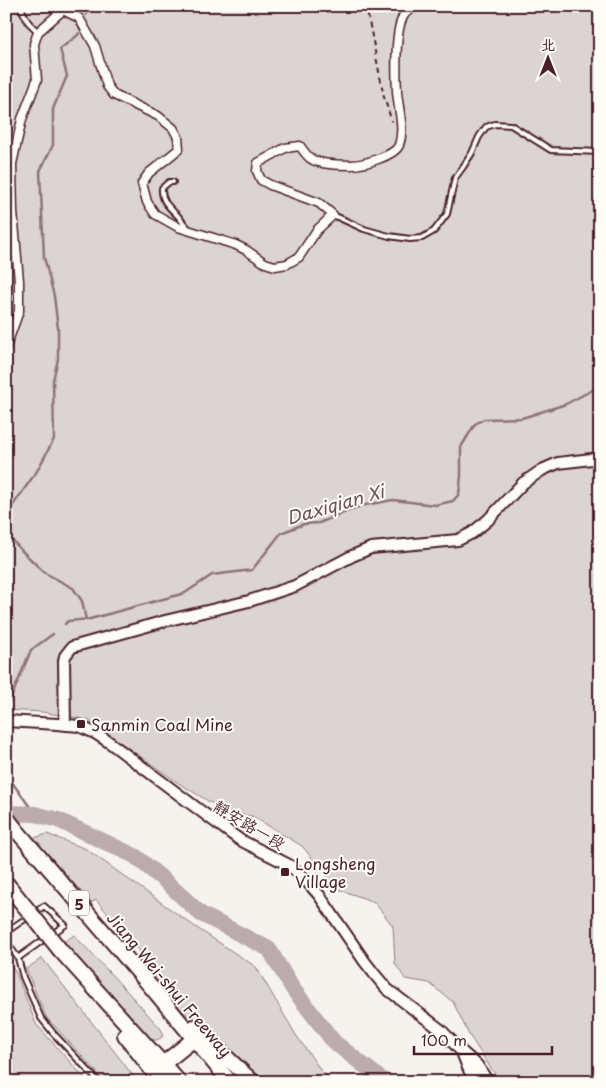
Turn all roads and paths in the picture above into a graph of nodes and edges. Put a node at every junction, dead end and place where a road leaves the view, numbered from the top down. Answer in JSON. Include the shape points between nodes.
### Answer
{"nodes":[{"id":1,"x":20,"y":6,"type":"edge"},
{"id":2,"x":366,"y":6,"type":"edge"},
{"id":3,"x":416,"y":6,"type":"edge"},
{"id":4,"x":38,"y":32,"type":"junction"},
{"id":5,"x":401,"y":130,"type":"junction"},
{"id":6,"x":600,"y":152,"type":"edge"},
{"id":7,"x":9,"y":167,"type":"edge"},
{"id":8,"x":173,"y":182,"type":"dead end"},
{"id":9,"x":333,"y":215,"type":"junction"},
{"id":10,"x":190,"y":231,"type":"junction"},
{"id":11,"x":6,"y":347,"type":"edge"},
{"id":12,"x":600,"y":458,"type":"edge"},
{"id":13,"x":6,"y":721,"type":"edge"},
{"id":14,"x":61,"y":724,"type":"junction"},
{"id":15,"x":6,"y":817,"type":"edge"},
{"id":16,"x":6,"y":883,"type":"edge"},
{"id":17,"x":6,"y":932,"type":"edge"},
{"id":18,"x":6,"y":941,"type":"edge"},
{"id":19,"x":61,"y":951,"type":"junction"},
{"id":20,"x":18,"y":958,"type":"junction"},
{"id":21,"x":152,"y":988,"type":"junction"},
{"id":22,"x":194,"y":1039,"type":"junction"},
{"id":23,"x":462,"y":1052,"type":"junction"},
{"id":24,"x":163,"y":1064,"type":"junction"},
{"id":25,"x":600,"y":1072,"type":"edge"},
{"id":26,"x":99,"y":1082,"type":"edge"},
{"id":27,"x":160,"y":1082,"type":"edge"},
{"id":28,"x":179,"y":1082,"type":"edge"},
{"id":29,"x":230,"y":1082,"type":"edge"},
{"id":30,"x":253,"y":1082,"type":"edge"},
{"id":31,"x":476,"y":1082,"type":"edge"},
{"id":32,"x":488,"y":1082,"type":"edge"},
{"id":33,"x":595,"y":1082,"type":"edge"}],
"edges":[{"from":1,"to":4,"type":"lane","via":[[28,22]]},
{"from":2,"to":5,"type":"path","via":[[384,97],[392,122]]},
{"from":3,"to":5,"type":"street","via":[[402,19],[397,43]]},
{"from":4,"to":7,"type":"street","via":[[34,44],[37,80]]},
{"from":4,"to":10,"type":"street","via":[[63,10],[78,17],[94,46],[106,86],[114,95],[158,116],[173,128],[179,149],[149,173],[142,184],[147,202],[155,214]]},
{"from":5,"to":9,"type":"street","via":[[399,146],[395,150],[355,165],[331,165],[310,159],[300,146],[285,148],[258,163],[260,180],[319,202]]},
{"from":6,"to":9,"type":"lane","via":[[551,150],[511,124],[495,124],[486,127],[454,178],[447,214],[434,231],[422,238],[389,236]]},
{"from":7,"to":11,"type":"street","via":[[19,312]]},
{"from":8,"to":10,"type":"lane","via":[[162,188],[163,200]]},
{"from":9,"to":10,"type":"street","via":[[299,257],[275,266],[236,245]]},
{"from":12,"to":14,"type":"street","via":[[558,463],[542,470],[523,483],[488,520],[458,540],[371,548],[294,586],[249,602],[72,647],[64,662]]},
{"from":13,"to":14,"type":"street","name":"靜安路一段"},
{"from":14,"to":23,"type":"street","name":"靜安路一段","via":[[79,726],[95,733],[234,835],[289,865],[319,895],[365,962],[388,989],[441,1030]]},
{"from":15,"to":21,"type":"highway","name":"Jiang Wei-shui Freeway","number":"5"},
{"from":16,"to":19,"type":"highway","bridge":true},
{"from":17,"to":20,"type":"lane","via":[[44,906],[65,925]]},
{"from":18,"to":20,"type":"lane"},
{"from":19,"to":24,"type":"highway"},
{"from":19,"to":27,"type":"highway"},
{"from":20,"to":26,"type":"lane","via":[[41,1018]]},
{"from":21,"to":22,"type":"highway","name":"Jiang Wei-shui Freeway","number":"5"},
{"from":21,"to":30,"type":"highway"},
{"from":22,"to":24,"type":"highway"},
{"from":22,"to":29,"type":"highway","name":"Jiang Wei-shui Freeway","number":"5"},
{"from":23,"to":31,"type":"street","name":"靜安路一段"},
{"from":23,"to":32,"type":"street","name":"靜安路一段","via":[[477,1065]]},
{"from":24,"to":28,"type":"highway"},
{"from":25,"to":33,"type":"path"}]}
